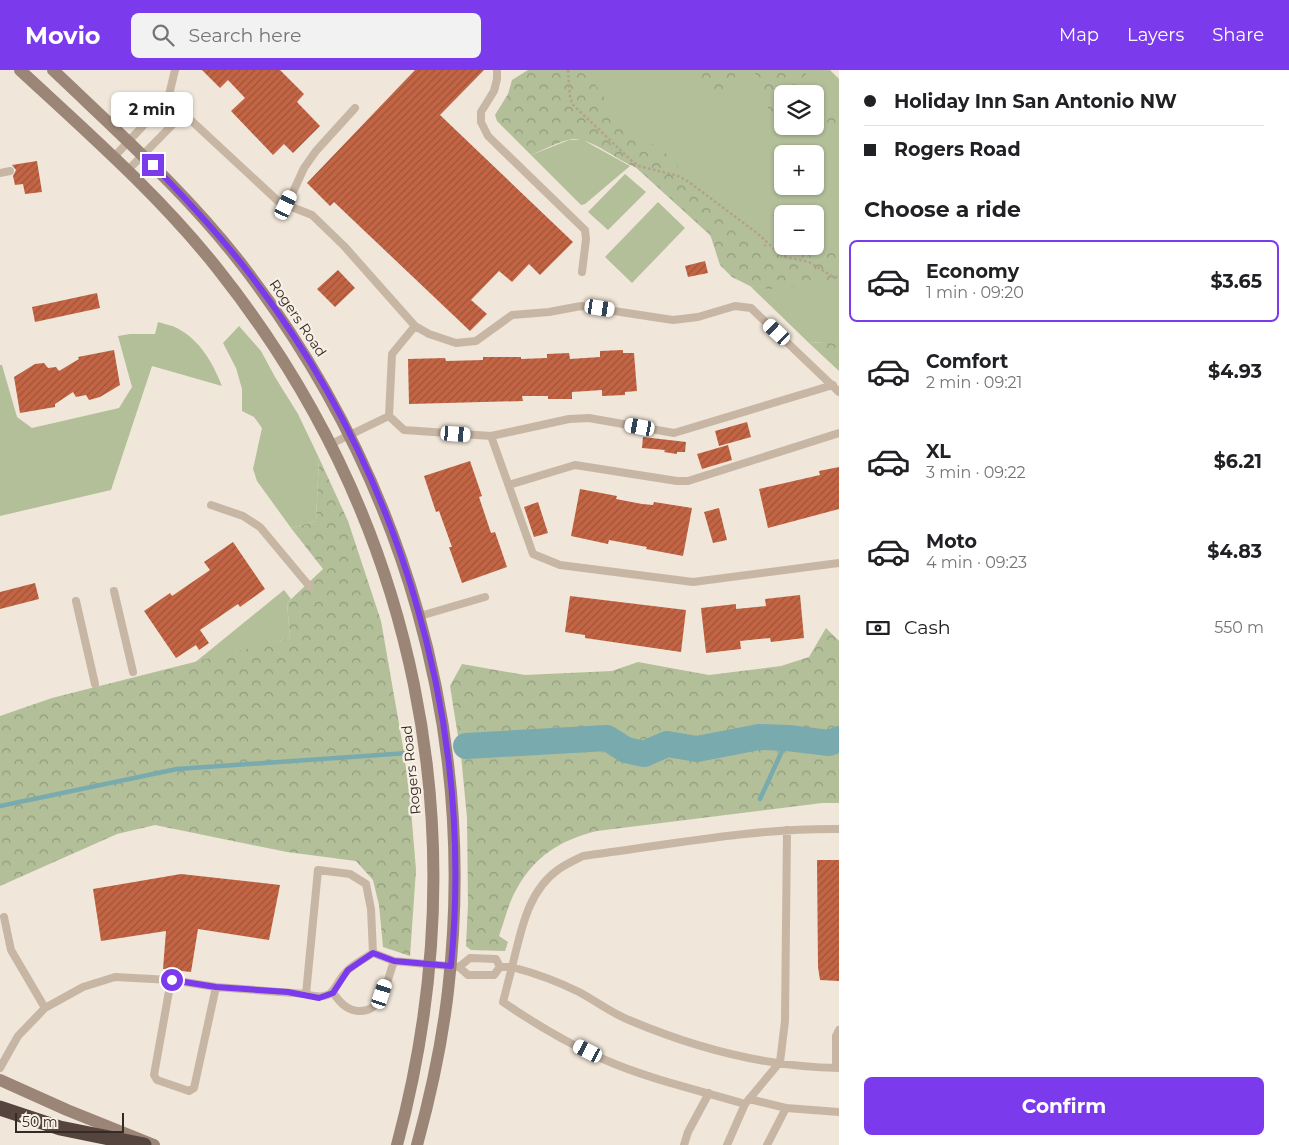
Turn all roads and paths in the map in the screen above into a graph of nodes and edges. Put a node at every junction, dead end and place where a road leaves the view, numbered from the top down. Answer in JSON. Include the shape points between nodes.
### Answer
{"nodes":[{"id":1,"x":20,"y":70,"type":"edge"},
{"id":2,"x":53,"y":70,"type":"edge"},
{"id":3,"x":175,"y":70,"type":"edge"},
{"id":4,"x":497,"y":70,"type":"edge"},
{"id":5,"x":568,"y":70,"type":"edge"},
{"id":6,"x":168,"y":99,"type":"junction"},
{"id":7,"x":355,"y":108,"type":"dead end"},
{"id":8,"x":184,"y":113,"type":"junction"},
{"id":9,"x":128,"y":141,"type":"junction"},
{"id":10,"x":143,"y":155,"type":"junction"},
{"id":11,"x":113,"y":158,"type":"junction"},
{"id":12,"x":10,"y":171,"type":"dead end"},
{"id":13,"x":128,"y":171,"type":"junction"},
{"id":14,"x":0,"y":173,"type":"edge"},
{"id":15,"x":286,"y":205,"type":"junction"},
{"id":16,"x":582,"y":272,"type":"dead end"},
{"id":17,"x":839,"y":278,"type":"edge"},
{"id":18,"x":415,"y":326,"type":"junction"},
{"id":19,"x":833,"y":386,"type":"junction"},
{"id":20,"x":839,"y":392,"type":"edge"},
{"id":21,"x":389,"y":416,"type":"junction"},
{"id":22,"x":839,"y":433,"type":"edge"},
{"id":23,"x":350,"y":435,"type":"junction"},
{"id":24,"x":491,"y":436,"type":"junction"},
{"id":25,"x":331,"y":444,"type":"junction"},
{"id":26,"x":509,"y":485,"type":"junction"},
{"id":27,"x":211,"y":505,"type":"dead end"},
{"id":28,"x":839,"y":563,"type":"edge"},
{"id":29,"x":310,"y":587,"type":"dead end"},
{"id":30,"x":114,"y":591,"type":"dead end"},
{"id":31,"x":486,"y":597,"type":"dead end"},
{"id":32,"x":76,"y":601,"type":"dead end"},
{"id":33,"x":420,"y":616,"type":"junction"},
{"id":34,"x":133,"y":672,"type":"dead end"},
{"id":35,"x":95,"y":684,"type":"dead end"},
{"id":36,"x":839,"y":828,"type":"edge"},
{"id":37,"x":787,"y":830,"type":"junction"},
{"id":38,"x":4,"y":917,"type":"dead end"},
{"id":39,"x":373,"y":953,"type":"junction"},
{"id":40,"x":394,"y":961,"type":"junction"},
{"id":41,"x":429,"y":964,"type":"junction"},
{"id":42,"x":455,"y":966,"type":"junction"},
{"id":43,"x":500,"y":967,"type":"junction"},
{"id":44,"x":512,"y":967,"type":"junction"},
{"id":45,"x":172,"y":980,"type":"junction"},
{"id":46,"x":216,"y":987,"type":"junction"},
{"id":47,"x":333,"y":993,"type":"junction"},
{"id":48,"x":306,"y":994,"type":"junction"},
{"id":49,"x":45,"y":1008,"type":"junction"},
{"id":50,"x":839,"y":1030,"type":"edge"},
{"id":51,"x":780,"y":1062,"type":"junction"},
{"id":52,"x":0,"y":1068,"type":"edge"},
{"id":53,"x":838,"y":1068,"type":"edge"},
{"id":54,"x":0,"y":1080,"type":"edge"},
{"id":55,"x":709,"y":1093,"type":"junction"},
{"id":56,"x":747,"y":1101,"type":"junction"},
{"id":57,"x":0,"y":1108,"type":"edge"},
{"id":58,"x":786,"y":1108,"type":"junction"},
{"id":59,"x":839,"y":1112,"type":"edge"},
{"id":60,"x":144,"y":1145,"type":"edge"},
{"id":61,"x":154,"y":1145,"type":"edge"},
{"id":62,"x":397,"y":1145,"type":"edge"},
{"id":63,"x":418,"y":1145,"type":"edge"},
{"id":64,"x":684,"y":1145,"type":"edge"},
{"id":65,"x":727,"y":1145,"type":"edge"},
{"id":66,"x":768,"y":1145,"type":"edge"}],
"edges":[{"from":1,"to":11,"type":"main road","name":"Rogers Road"},
{"from":2,"to":9,"type":"main road","name":"Rogers Road"},
{"from":3,"to":6,"type":"lane"},
{"from":4,"to":16,"type":"lane","via":[[494,92],[481,112],[482,122],[488,136],[584,230]]},
{"from":5,"to":17,"type":"path","via":[[572,104],[632,162],[690,182],[782,256],[809,262]]},
{"from":6,"to":8,"type":"lane"},
{"from":6,"to":9,"type":"lane"},
{"from":7,"to":15,"type":"lane","via":[[316,151]]},
{"from":8,"to":10,"type":"lane"},
{"from":8,"to":15,"type":"lane"},
{"from":9,"to":10,"type":"main road","name":"Rogers Road"},
{"from":9,"to":11,"type":"lane"},
{"from":10,"to":13,"type":"lane"},
{"from":10,"to":23,"type":"main road","name":"Rogers Road","via":[[198,212],[246,269],[306,355]]},
{"from":11,"to":13,"type":"main road","name":"Rogers Road"},
{"from":12,"to":14,"type":"lane"},
{"from":13,"to":25,"type":"main road","name":"Rogers Road","via":[[198,245],[249,310],[294,378]]},
{"from":15,"to":18,"type":"lane","via":[[312,215]]},
{"from":18,"to":19,"type":"lane","via":[[456,343],[476,341],[512,315],[581,306],[673,320],[698,317],[735,306],[751,308]]},
{"from":18,"to":21,"type":"lane","via":[[392,354]]},
{"from":19,"to":20,"type":"lane"},
{"from":19,"to":24,"type":"lane","via":[[674,433],[589,418],[569,419]]},
{"from":21,"to":23,"type":"lane"},
{"from":21,"to":24,"type":"lane","via":[[404,430]]},
{"from":22,"to":26,"type":"lane","via":[[688,481],[575,465]]},
{"from":23,"to":25,"type":"lane"},
{"from":23,"to":33,"type":"main road","name":"Rogers Road","via":[[391,527]]},
{"from":24,"to":26,"type":"lane"},
{"from":25,"to":41,"type":"main road","name":"Rogers Road","via":[[387,582],[406,646],[417,701],[432,830],[434,886]]},
{"from":26,"to":28,"type":"lane","via":[[533,554],[560,565],[694,582]]},
{"from":27,"to":29,"type":"lane","via":[[243,516],[260,527]]},
{"from":30,"to":34,"type":"lane"},
{"from":31,"to":33,"type":"lane"},
{"from":32,"to":35,"type":"lane"},
{"from":33,"to":42,"type":"main road","name":"Rogers Road","via":[[438,696],[452,794]]},
{"from":36,"to":37,"type":"lane"},
{"from":37,"to":44,"type":"lane","via":[[583,856],[558,869],[540,886],[527,911]]},
{"from":37,"to":51,"type":"lane","via":[[785,1021]]},
{"from":38,"to":49,"type":"lane","via":[[11,950]]},
{"from":39,"to":40,"type":"lane"},
{"from":39,"to":47,"type":"lane","via":[[348,970]]},
{"from":39,"to":48,"type":"lane","via":[[366,884],[350,874],[318,870]]},
{"from":40,"to":41,"type":"lane"},
{"from":40,"to":47,"type":"lane","via":[[376,1006],[365,1011],[351,1010]]},
{"from":41,"to":42,"type":"lane"},
{"from":41,"to":62,"type":"main road","name":"Rogers Road","via":[[417,1057]]},
{"from":42,"to":43,"type":"lane","via":[[468,975],[494,975]]},
{"from":42,"to":43,"type":"lane","via":[[470,958],[496,959]]},
{"from":42,"to":63,"type":"main road","name":"Rogers Road"},
{"from":43,"to":44,"type":"lane"},
{"from":44,"to":51,"type":"lane","via":[[544,975],[628,1020],[701,1046]]},
{"from":44,"to":55,"type":"lane","via":[[503,1002],[541,1028],[604,1059]]},
{"from":45,"to":46,"type":"lane"},
{"from":45,"to":46,"type":"lane","via":[[154,1075],[157,1080],[189,1091],[194,1088]]},
{"from":45,"to":49,"type":"lane","via":[[115,977],[83,987]]},
{"from":46,"to":48,"type":"lane"},
{"from":47,"to":48,"type":"lane","via":[[319,998]]},
{"from":49,"to":52,"type":"lane","via":[[18,1036]]},
{"from":50,"to":53,"type":"lane","via":[[836,1036]]},
{"from":51,"to":53,"type":"lane"},
{"from":51,"to":56,"type":"lane"},
{"from":54,"to":61,"type":"main road"},
{"from":55,"to":56,"type":"lane"},
{"from":55,"to":64,"type":"lane"},
{"from":56,"to":58,"type":"lane"},
{"from":56,"to":65,"type":"lane"},
{"from":57,"to":60,"type":"highway","via":[[60,1128]]},
{"from":58,"to":59,"type":"lane"},
{"from":58,"to":66,"type":"lane"}]}
